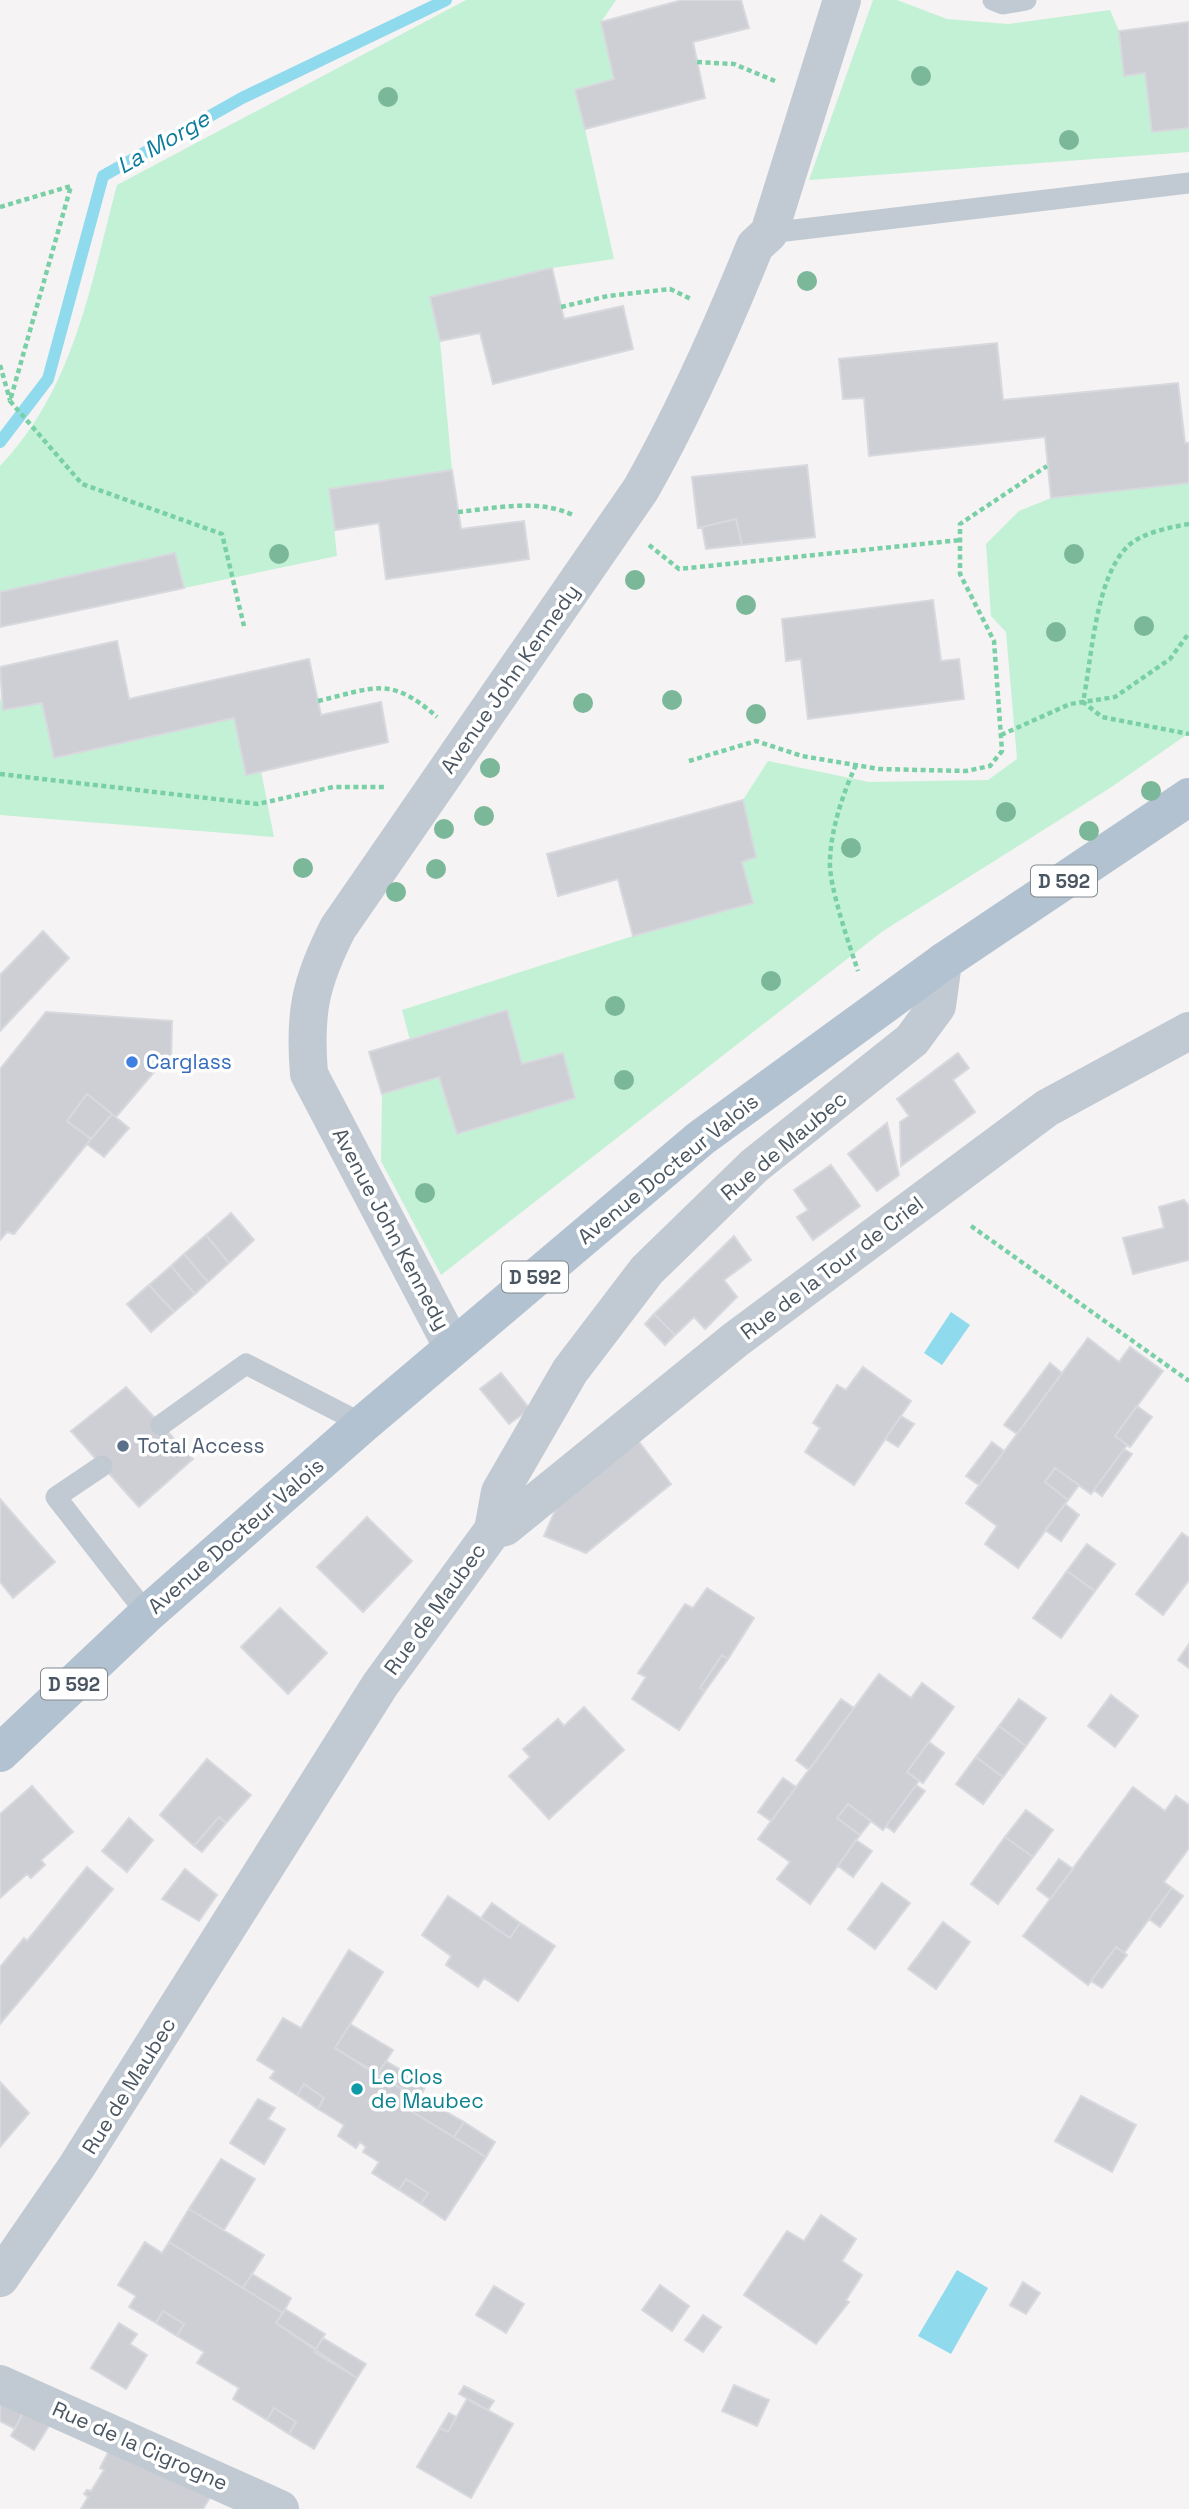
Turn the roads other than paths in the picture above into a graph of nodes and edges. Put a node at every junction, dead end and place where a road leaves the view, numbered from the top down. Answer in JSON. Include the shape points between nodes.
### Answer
{"nodes":[{"id":1,"x":842,"y":0,"type":"edge"},
{"id":2,"x":993,"y":0,"type":"edge"},
{"id":3,"x":1026,"y":0,"type":"edge"},
{"id":4,"x":1189,"y":183,"type":"edge"},
{"id":5,"x":769,"y":233,"type":"junction"},
{"id":6,"x":1188,"y":798,"type":"edge"},
{"id":7,"x":943,"y":962,"type":"junction"},
{"id":8,"x":1189,"y":1031,"type":"edge"},
{"id":9,"x":452,"y":1346,"type":"junction"},
{"id":10,"x":161,"y":1424,"type":"dead end"},
{"id":11,"x":363,"y":1424,"type":"junction"},
{"id":12,"x":102,"y":1466,"type":"dead end"},
{"id":13,"x":492,"y":1530,"type":"junction"},
{"id":14,"x":147,"y":1614,"type":"junction"},
{"id":15,"x":0,"y":1753,"type":"edge"},
{"id":16,"x":0,"y":2278,"type":"edge"},
{"id":17,"x":0,"y":2384,"type":"edge"},
{"id":18,"x":280,"y":2509,"type":"edge"}],
"edges":[{"from":1,"to":5,"type":"street","name":"Avenue John Kennedy"},
{"from":2,"to":3,"type":"lane","via":[[1003,4]]},
{"from":4,"to":5,"type":"lane"},
{"from":5,"to":9,"type":"street","name":"Avenue John Kennedy","via":[[755,246],[671,435],[614,528],[338,929],[317,969],[305,1028],[309,1074]]},
{"from":6,"to":7,"type":"main road","name":"Avenue Docteur Valois","number":"D 592"},
{"from":7,"to":9,"type":"main road","name":"Avenue Docteur Valois","number":"D 592","via":[[701,1138]]},
{"from":7,"to":13,"type":"street","name":"Rue de Maubec","via":[[937,1006],[912,1040],[754,1166],[647,1270],[570,1371],[500,1492]]},
{"from":8,"to":13,"type":"street","name":"Rue de la Tour de Criel","via":[[1047,1108],[735,1340],[505,1527]]},
{"from":9,"to":11,"type":"main road","name":"Avenue Docteur Valois","number":"D 592"},
{"from":10,"to":11,"type":"lane","via":[[246,1364]]},
{"from":11,"to":14,"type":"main road","name":"Avenue Docteur Valois","number":"D 592"},
{"from":12,"to":14,"type":"lane","via":[[56,1497]]},
{"from":13,"to":16,"type":"street","name":"Rue de Maubec","via":[[380,1685],[78,2166]]},
{"from":14,"to":15,"type":"main road","name":"Avenue Docteur Valois","number":"D 592"},
{"from":17,"to":18,"type":"street","name":"Rue de la Cigrogne"}]}
